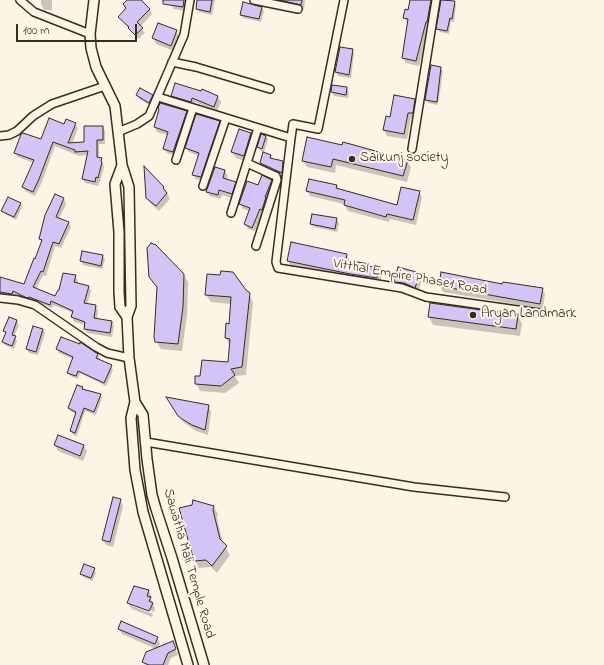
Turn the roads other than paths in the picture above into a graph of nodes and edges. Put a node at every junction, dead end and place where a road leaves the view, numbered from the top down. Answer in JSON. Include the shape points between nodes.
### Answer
{"nodes":[{"id":1,"x":20,"y":0,"type":"edge"},
{"id":2,"x":94,"y":0,"type":"edge"},
{"id":3,"x":190,"y":0,"type":"edge"},
{"id":4,"x":254,"y":0,"type":"edge"},
{"id":5,"x":344,"y":0,"type":"edge"},
{"id":6,"x":436,"y":0,"type":"edge"},
{"id":7,"x":298,"y":9,"type":"dead end"},
{"id":8,"x":90,"y":34,"type":"junction"},
{"id":9,"x":172,"y":62,"type":"junction"},
{"id":10,"x":105,"y":86,"type":"junction"},
{"id":11,"x":270,"y":89,"type":"dead end"},
{"id":12,"x":158,"y":97,"type":"junction"},
{"id":13,"x":193,"y":108,"type":"junction"},
{"id":14,"x":226,"y":118,"type":"junction"},
{"id":15,"x":258,"y":128,"type":"junction"},
{"id":16,"x":118,"y":132,"type":"junction"},
{"id":17,"x":0,"y":136,"type":"edge"},
{"id":18,"x":291,"y":138,"type":"junction"},
{"id":19,"x":412,"y":150,"type":"dead end"},
{"id":20,"x":176,"y":160,"type":"dead end"},
{"id":21,"x":247,"y":163,"type":"junction"},
{"id":22,"x":122,"y":165,"type":"junction"},
{"id":23,"x":203,"y":186,"type":"dead end"},
{"id":24,"x":231,"y":213,"type":"dead end"},
{"id":25,"x":256,"y":246,"type":"dead end"},
{"id":26,"x":0,"y":298,"type":"edge"},
{"id":27,"x":539,"y":313,"type":"dead end"},
{"id":28,"x":127,"y":317,"type":"junction"},
{"id":29,"x":129,"y":358,"type":"junction"},
{"id":30,"x":134,"y":402,"type":"junction"},
{"id":31,"x":146,"y":442,"type":"junction"},
{"id":32,"x":505,"y":497,"type":"dead end"},
{"id":33,"x":188,"y":665,"type":"edge"},
{"id":34,"x":204,"y":665,"type":"edge"}],
"edges":[{"from":1,"to":8,"type":"street","via":[[34,12]]},
{"from":2,"to":8,"type":"street","name":"Sawatha Mali Temple Road"},
{"from":3,"to":9,"type":"street","via":[[184,35]]},
{"from":4,"to":7,"type":"street"},
{"from":5,"to":18,"type":"street","via":[[318,129],[293,124]]},
{"from":6,"to":19,"type":"street"},
{"from":8,"to":10,"type":"street","name":"Sawatha Mali Temple Road","via":[[96,68]]},
{"from":9,"to":11,"type":"street"},
{"from":9,"to":12,"type":"street"},
{"from":10,"to":16,"type":"street","name":"Sawatha Mali Temple Road","via":[[115,106]]},
{"from":10,"to":17,"type":"street","via":[[52,104],[16,131]]},
{"from":12,"to":13,"type":"street"},
{"from":12,"to":16,"type":"street","via":[[150,116]]},
{"from":13,"to":14,"type":"street"},
{"from":13,"to":20,"type":"street"},
{"from":14,"to":15,"type":"street"},
{"from":14,"to":23,"type":"street"},
{"from":15,"to":18,"type":"street"},
{"from":15,"to":21,"type":"street"},
{"from":16,"to":22,"type":"street","name":"Sawatha Mali Temple Road"},
{"from":18,"to":27,"type":"street","name":"Vitthal Empire Phase1 Road","via":[[277,266],[283,270],[402,288],[426,297]]},
{"from":21,"to":24,"type":"street"},
{"from":21,"to":25,"type":"street","via":[[273,174],[277,180]]},
{"from":22,"to":28,"type":"street","name":"Sawatha Mali Temple Road","via":[[129,187],[131,306]]},
{"from":22,"to":28,"type":"street","name":"Sawatha Mali Temple Road","via":[[115,184],[119,232],[120,307]]},
{"from":26,"to":29,"type":"street","via":[[35,305],[96,347]]},
{"from":28,"to":29,"type":"street","name":"Sawatha Mali Temple Road"},
{"from":29,"to":30,"type":"street","name":"Sawatha Mali Temple Road"},
{"from":30,"to":31,"type":"street","name":"Sawatha Mali Temple Road","via":[[143,415]]},
{"from":30,"to":33,"type":"street","name":"Sawatha Mali Temple Road","via":[[131,418],[135,470],[144,512]]},
{"from":31,"to":32,"type":"street","via":[[414,487]]},
{"from":31,"to":34,"type":"street","name":"Sawatha Mali Temple Road","via":[[152,495]]}]}
